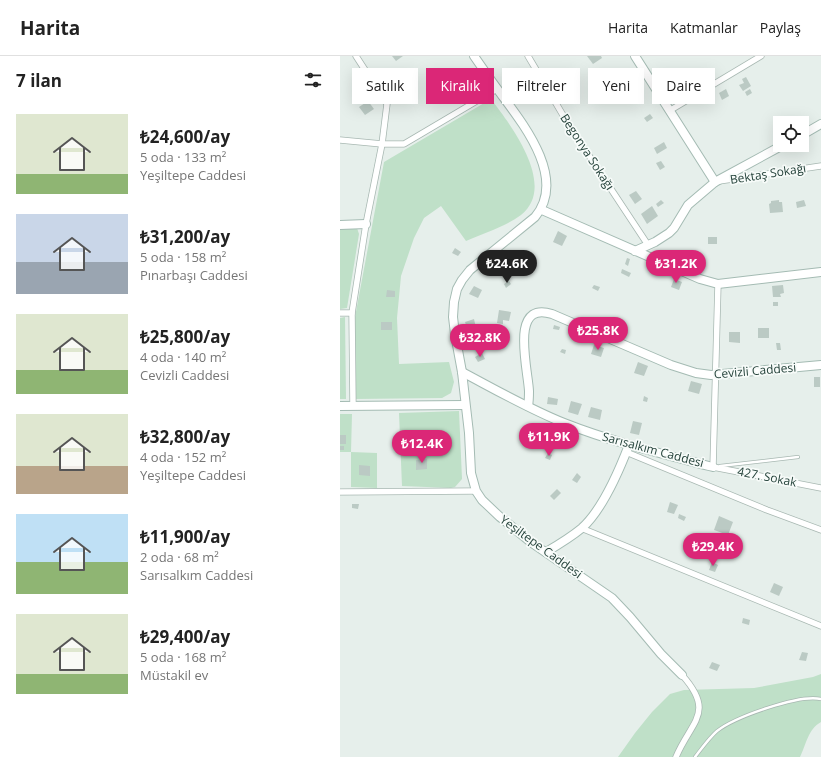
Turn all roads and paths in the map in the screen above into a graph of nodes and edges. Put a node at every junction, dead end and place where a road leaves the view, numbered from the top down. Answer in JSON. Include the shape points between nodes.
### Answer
{"nodes":[{"id":1,"x":356,"y":56,"type":"edge"},
{"id":2,"x":474,"y":56,"type":"edge"},
{"id":3,"x":528,"y":56,"type":"edge"},
{"id":4,"x":637,"y":56,"type":"edge"},
{"id":5,"x":761,"y":56,"type":"edge"},
{"id":6,"x":497,"y":89,"type":"junction"},
{"id":7,"x":669,"y":111,"type":"junction"},
{"id":8,"x":821,"y":124,"type":"edge"},
{"id":9,"x":809,"y":130,"type":"edge"},
{"id":10,"x":340,"y":140,"type":"edge"},
{"id":11,"x":382,"y":144,"type":"junction"},
{"id":12,"x":773,"y":150,"type":"edge"},
{"id":13,"x":821,"y":166,"type":"edge"},
{"id":14,"x":715,"y":182,"type":"junction"},
{"id":15,"x":542,"y":210,"type":"junction"},
{"id":16,"x":340,"y":224,"type":"edge"},
{"id":17,"x":366,"y":224,"type":"junction"},
{"id":18,"x":648,"y":245,"type":"junction"},
{"id":19,"x":635,"y":251,"type":"junction"},
{"id":20,"x":821,"y":272,"type":"edge"},
{"id":21,"x":718,"y":284,"type":"junction"},
{"id":22,"x":340,"y":313,"type":"edge"},
{"id":23,"x":352,"y":313,"type":"junction"},
{"id":24,"x":821,"y":365,"type":"edge"},
{"id":25,"x":462,"y":372,"type":"junction"},
{"id":26,"x":716,"y":374,"type":"junction"},
{"id":27,"x":465,"y":405,"type":"junction"},
{"id":28,"x":340,"y":406,"type":"edge"},
{"id":29,"x":353,"y":406,"type":"junction"},
{"id":30,"x":528,"y":406,"type":"junction"},
{"id":31,"x":628,"y":449,"type":"junction"},
{"id":32,"x":798,"y":457,"type":"dead end"},
{"id":33,"x":714,"y":467,"type":"junction"},
{"id":34,"x":821,"y":488,"type":"edge"},
{"id":35,"x":476,"y":491,"type":"junction"},
{"id":36,"x":340,"y":492,"type":"edge"},
{"id":37,"x":581,"y":528,"type":"junction"},
{"id":38,"x":821,"y":530,"type":"edge"},
{"id":39,"x":546,"y":552,"type":"junction"},
{"id":40,"x":821,"y":626,"type":"edge"},
{"id":41,"x":682,"y":675,"type":"joint"},
{"id":42,"x":821,"y":699,"type":"edge"},
{"id":43,"x":676,"y":757,"type":"edge"},
{"id":44,"x":695,"y":757,"type":"edge"}],
"edges":[{"from":1,"to":11,"type":"street","via":[[387,104]]},
{"from":2,"to":6,"type":"street"},
{"from":3,"to":18,"type":"street","name":"Begonya Sokağı","via":[[570,127]]},
{"from":4,"to":7,"type":"street"},
{"from":5,"to":7,"type":"street"},
{"from":6,"to":11,"type":"street","via":[[404,144]]},
{"from":6,"to":15,"type":"street","via":[[528,132],[541,158],[546,184]]},
{"from":7,"to":14,"type":"street"},
{"from":8,"to":9,"type":"street"},
{"from":10,"to":11,"type":"street"},
{"from":11,"to":17,"type":"street"},
{"from":12,"to":14,"type":"street"},
{"from":13,"to":14,"type":"street","name":"Bektaş Sokağı"},
{"from":14,"to":18,"type":"street","via":[[688,205],[669,233]]},
{"from":15,"to":19,"type":"street"},
{"from":15,"to":25,"type":"street","name":"Yeşiltepe Caddesi","via":[[470,270],[457,289],[453,317]]},
{"from":16,"to":17,"type":"street"},
{"from":17,"to":23,"type":"street"},
{"from":18,"to":19,"type":"street"},
{"from":19,"to":21,"type":"street","via":[[700,279]]},
{"from":20,"to":21,"type":"street"},
{"from":21,"to":26,"type":"street"},
{"from":22,"to":23,"type":"street"},
{"from":23,"to":29,"type":"street"},
{"from":24,"to":26,"type":"street","name":"Cevizli Caddesi"},
{"from":25,"to":27,"type":"street","name":"Yeşiltepe Caddesi"},
{"from":25,"to":30,"type":"street","name":"Sarısalkım Caddesi"},
{"from":26,"to":30,"type":"street","name":"Cevizli Caddesi","via":[[704,374],[682,368],[542,312],[531,316],[524,329]]},
{"from":26,"to":33,"type":"street"},
{"from":27,"to":29,"type":"street"},
{"from":27,"to":35,"type":"street","name":"Yeşiltepe Caddesi","via":[[471,473]]},
{"from":28,"to":29,"type":"street"},
{"from":30,"to":31,"type":"street","name":"Sarısalkım Caddesi"},
{"from":31,"to":33,"type":"street","name":"Sarısalkım Caddesi"},
{"from":31,"to":37,"type":"street","via":[[608,490],[593,515]]},
{"from":31,"to":38,"type":"street","via":[[767,510]]},
{"from":32,"to":33,"type":"lane"},
{"from":33,"to":34,"type":"street","name":"427. Sokak"},
{"from":35,"to":36,"type":"street"},
{"from":35,"to":39,"type":"street","name":"Yeşiltepe Caddesi","via":[[500,517]]},
{"from":37,"to":39,"type":"street"},
{"from":37,"to":40,"type":"street"},
{"from":39,"to":41,"type":"street","name":"Yeşiltepe Caddesi","via":[[612,598]]},
{"from":41,"to":43,"type":"street","via":[[697,696],[699,711]]},
{"from":42,"to":44,"type":"lane","via":[[808,698],[774,706],[725,727],[714,735]]}]}
